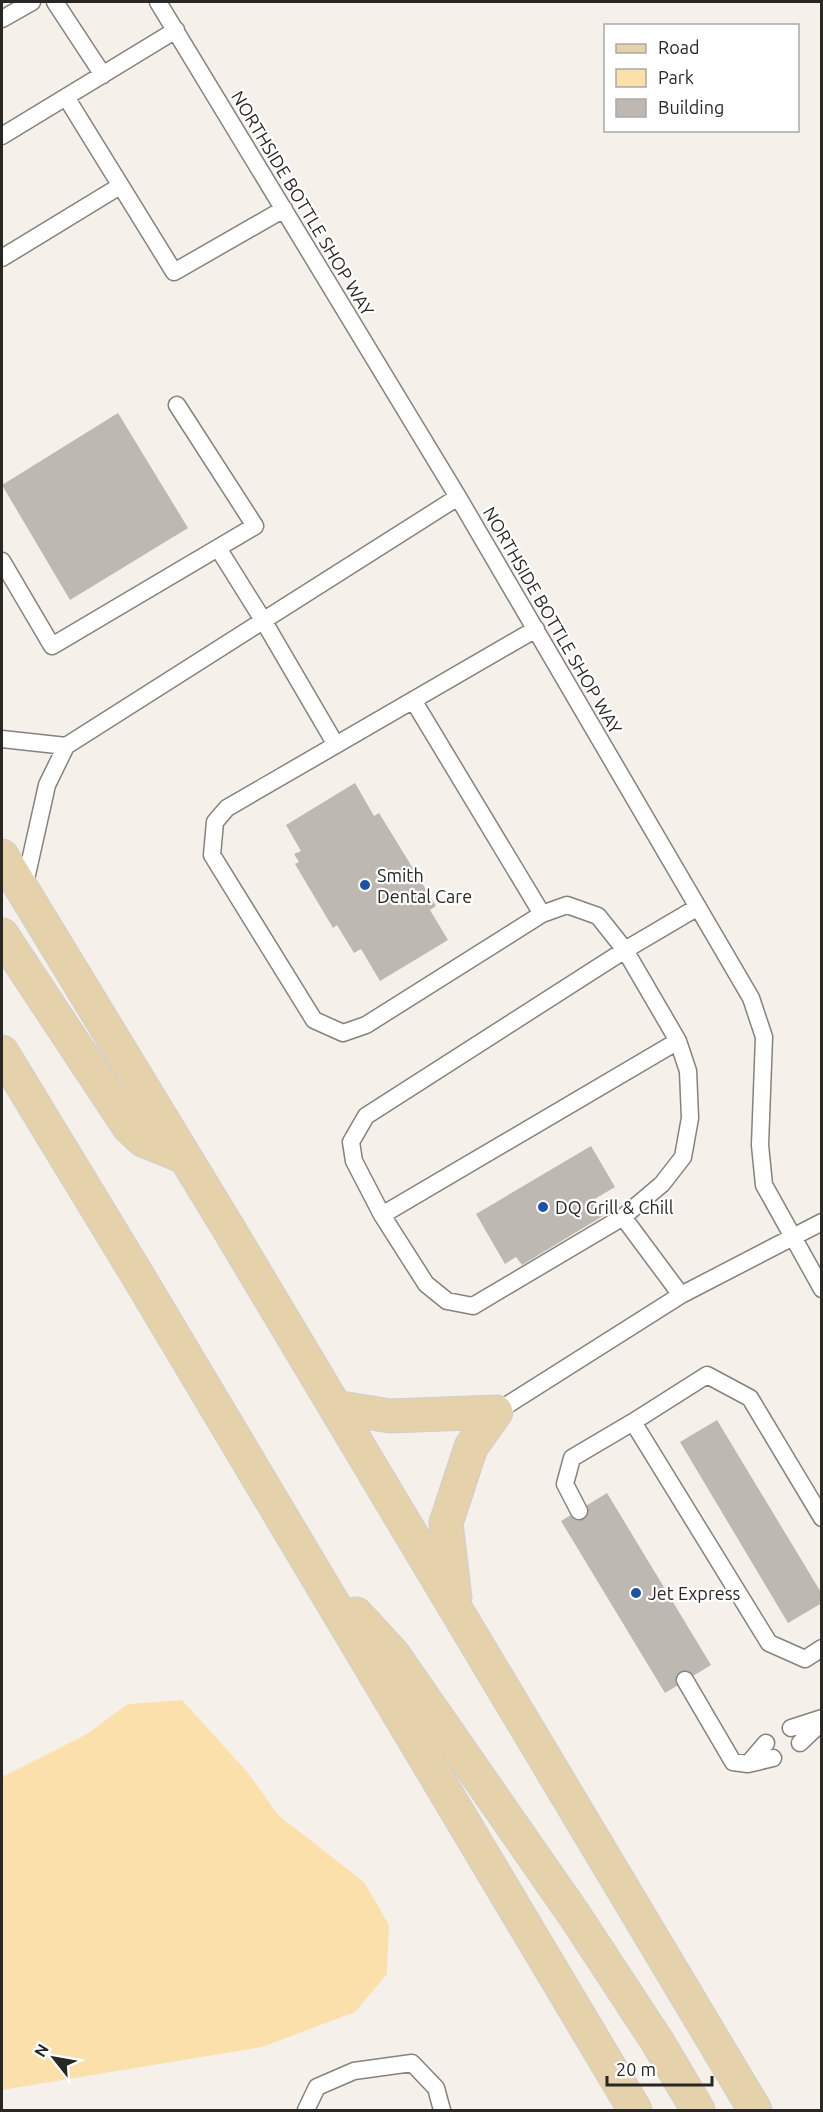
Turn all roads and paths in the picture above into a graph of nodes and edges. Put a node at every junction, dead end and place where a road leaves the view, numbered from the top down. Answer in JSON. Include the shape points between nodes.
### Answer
{"nodes":[{"id":1,"x":32,"y":2,"type":"edge"},
{"id":2,"x":55,"y":2,"type":"edge"},
{"id":3,"x":158,"y":2,"type":"edge"},
{"id":4,"x":2,"y":19,"type":"edge"},
{"id":5,"x":176,"y":30,"type":"junction"},
{"id":6,"x":103,"y":75,"type":"junction"},
{"id":7,"x":66,"y":97,"type":"junction"},
{"id":8,"x":2,"y":136,"type":"edge"},
{"id":9,"x":120,"y":186,"type":"junction"},
{"id":10,"x":284,"y":209,"type":"junction"},
{"id":11,"x":2,"y":258,"type":"edge"},
{"id":12,"x":177,"y":405,"type":"dead end"},
{"id":13,"x":458,"y":496,"type":"junction"},
{"id":14,"x":218,"y":548,"type":"junction"},
{"id":15,"x":2,"y":561,"type":"edge"},
{"id":16,"x":263,"y":620,"type":"junction"},
{"id":17,"x":536,"y":629,"type":"junction"},
{"id":18,"x":413,"y":700,"type":"junction"},
{"id":19,"x":2,"y":739,"type":"edge"},
{"id":20,"x":336,"y":745,"type":"junction"},
{"id":21,"x":66,"y":746,"type":"junction"},
{"id":22,"x":2,"y":856,"type":"edge"},
{"id":23,"x":23,"y":892,"type":"junction"},
{"id":24,"x":698,"y":907,"type":"junction"},
{"id":25,"x":542,"y":914,"type":"junction"},
{"id":26,"x":2,"y":935,"type":"edge"},
{"id":27,"x":625,"y":950,"type":"junction"},
{"id":28,"x":678,"y":1041,"type":"junction"},
{"id":29,"x":2,"y":1052,"type":"edge"},
{"id":30,"x":182,"y":1156,"type":"junction"},
{"id":31,"x":382,"y":1215,"type":"junction"},
{"id":32,"x":623,"y":1217,"type":"junction"},
{"id":33,"x":822,"y":1222,"type":"edge"},
{"id":34,"x":793,"y":1237,"type":"junction"},
{"id":35,"x":822,"y":1289,"type":"edge"},
{"id":36,"x":681,"y":1294,"type":"junction"},
{"id":37,"x":335,"y":1407,"type":"junction"},
{"id":38,"x":496,"y":1412,"type":"junction"},
{"id":39,"x":633,"y":1422,"type":"junction"},
{"id":40,"x":579,"y":1510,"type":"dead end"},
{"id":41,"x":822,"y":1518,"type":"edge"},
{"id":42,"x":310,"y":1565,"type":"junction"},
{"id":43,"x":457,"y":1611,"type":"junction"},
{"id":44,"x":822,"y":1648,"type":"edge"},
{"id":45,"x":685,"y":1680,"type":"dead end"},
{"id":46,"x":822,"y":1720,"type":"edge"},
{"id":47,"x":791,"y":1728,"type":"dead end"},
{"id":48,"x":800,"y":1743,"type":"dead end"},
{"id":49,"x":769,"y":1750,"type":"dead end"},
{"id":50,"x":306,"y":2110,"type":"edge"},
{"id":51,"x":442,"y":2110,"type":"edge"},
{"id":52,"x":635,"y":2110,"type":"edge"},
{"id":53,"x":698,"y":2110,"type":"edge"},
{"id":54,"x":755,"y":2110,"type":"edge"}],
"edges":[{"from":1,"to":4,"type":"lane"},
{"from":2,"to":6,"type":"lane"},
{"from":3,"to":5,"type":"lane","name":"NORTHSIDE BOTTLE SHOP WAY"},
{"from":5,"to":6,"type":"lane"},
{"from":5,"to":10,"type":"lane","name":"NORTHSIDE BOTTLE SHOP WAY"},
{"from":6,"to":7,"type":"lane"},
{"from":7,"to":8,"type":"lane"},
{"from":7,"to":9,"type":"lane"},
{"from":9,"to":10,"type":"lane","via":[[174,272]]},
{"from":9,"to":11,"type":"lane"},
{"from":10,"to":13,"type":"lane","name":"NORTHSIDE BOTTLE SHOP WAY"},
{"from":12,"to":14,"type":"lane","via":[[255,526]]},
{"from":13,"to":16,"type":"lane"},
{"from":13,"to":17,"type":"lane","name":"NORTHSIDE BOTTLE SHOP WAY"},
{"from":14,"to":15,"type":"lane","via":[[52,646]]},
{"from":14,"to":16,"type":"lane"},
{"from":16,"to":20,"type":"lane"},
{"from":16,"to":21,"type":"lane"},
{"from":17,"to":18,"type":"lane"},
{"from":17,"to":24,"type":"lane","name":"NORTHSIDE BOTTLE SHOP WAY"},
{"from":18,"to":20,"type":"lane"},
{"from":18,"to":25,"type":"lane"},
{"from":19,"to":21,"type":"lane"},
{"from":20,"to":25,"type":"lane","via":[[227,808],[215,822],[212,855],[314,1020],[343,1034],[366,1025]]},
{"from":21,"to":23,"type":"lane","via":[[47,785]]},
{"from":22,"to":23,"type":"main road"},
{"from":23,"to":30,"type":"main road"},
{"from":24,"to":27,"type":"lane"},
{"from":24,"to":34,"type":"lane","name":"NORTHSIDE BOTTLE SHOP WAY","via":[[751,998],[764,1037],[760,1145],[764,1185]]},
{"from":25,"to":27,"type":"lane","via":[[567,905],[598,916]]},
{"from":26,"to":30,"type":"main road","via":[[129,1127],[143,1140]]},
{"from":27,"to":28,"type":"lane"},
{"from":27,"to":31,"type":"lane","via":[[366,1116],[351,1142],[354,1161]]},
{"from":28,"to":31,"type":"lane"},
{"from":28,"to":32,"type":"lane","via":[[688,1071],[690,1118],[683,1157],[662,1184]]},
{"from":29,"to":42,"type":"main road"},
{"from":30,"to":37,"type":"main road"},
{"from":31,"to":32,"type":"lane","via":[[426,1284],[447,1301],[473,1306]]},
{"from":32,"to":36,"type":"lane"},
{"from":33,"to":34,"type":"lane"},
{"from":34,"to":35,"type":"lane","name":"NORTHSIDE BOTTLE SHOP WAY"},
{"from":34,"to":36,"type":"lane"},
{"from":36,"to":38,"type":"lane"},
{"from":37,"to":38,"type":"main road","via":[[390,1416]]},
{"from":37,"to":43,"type":"main road"},
{"from":38,"to":43,"type":"main road","via":[[471,1447],[446,1522]]},
{"from":39,"to":40,"type":"lane","via":[[572,1458],[565,1484]]},
{"from":39,"to":41,"type":"lane","via":[[707,1375],[750,1398]]},
{"from":39,"to":44,"type":"lane","via":[[769,1643],[805,1659]]},
{"from":42,"to":52,"type":"main road"},
{"from":42,"to":53,"type":"main road","via":[[393,1654],[575,1916]]},
{"from":43,"to":54,"type":"main road"},
{"from":45,"to":49,"type":"lane","via":[[733,1762],[748,1764]]},
{"from":46,"to":47,"type":"lane"},
{"from":46,"to":48,"type":"lane"},
{"from":50,"to":51,"type":"lane","via":[[317,2087],[354,2071],[412,2063],[436,2088]]}]}
